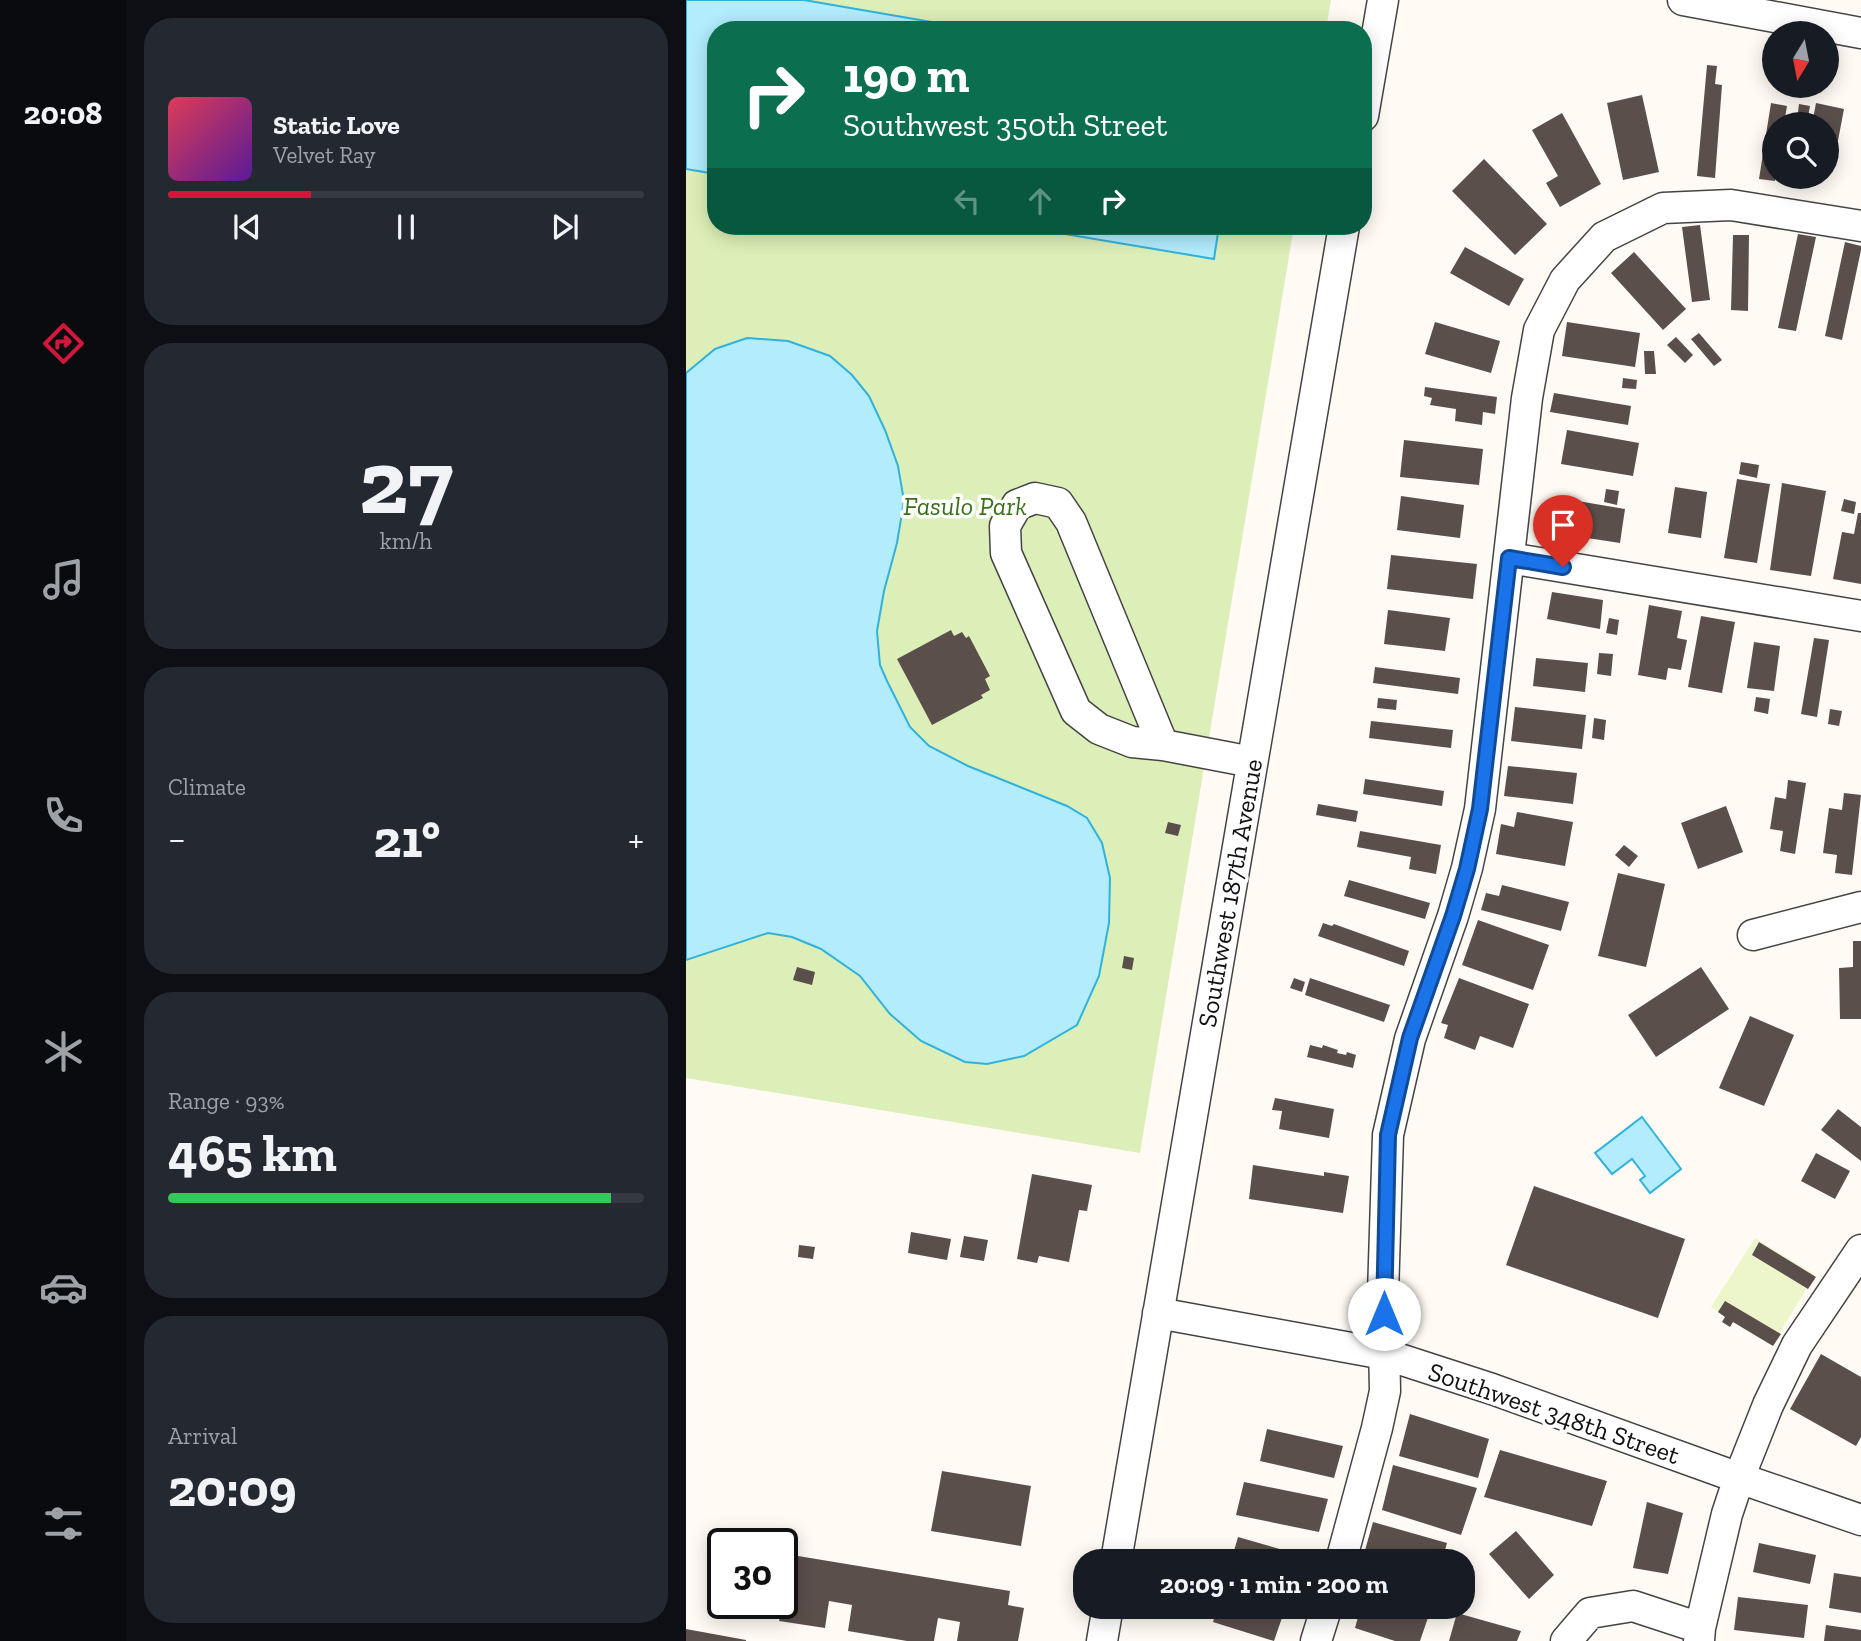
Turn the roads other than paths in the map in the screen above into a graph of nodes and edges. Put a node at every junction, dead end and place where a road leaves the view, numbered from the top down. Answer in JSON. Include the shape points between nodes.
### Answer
{"nodes":[{"id":1,"x":1383,"y":0,"type":"edge"},
{"id":2,"x":1683,"y":0,"type":"edge"},
{"id":3,"x":1786,"y":9,"type":"edge"},
{"id":4,"x":1861,"y":33,"type":"edge"},
{"id":5,"x":1372,"y":64,"type":"edge"},
{"id":6,"x":1861,"y":226,"type":"edge"},
{"id":7,"x":1342,"y":235,"type":"edge"},
{"id":8,"x":1509,"y":558,"type":"junction"},
{"id":9,"x":1861,"y":616,"type":"edge"},
{"id":10,"x":1163,"y":745,"type":"junction"},
{"id":11,"x":1252,"y":762,"type":"junction"},
{"id":12,"x":1861,"y":907,"type":"edge"},
{"id":13,"x":1753,"y":935,"type":"dead end"},
{"id":14,"x":1861,"y":1250,"type":"edge"},
{"id":15,"x":1158,"y":1313,"type":"junction"},
{"id":16,"x":1384,"y":1354,"type":"junction"},
{"id":17,"x":1738,"y":1478,"type":"junction"},
{"id":18,"x":1861,"y":1520,"type":"edge"},
{"id":19,"x":1118,"y":1549,"type":"edge"},
{"id":20,"x":1344,"y":1549,"type":"edge"},
{"id":21,"x":1106,"y":1619,"type":"edge"},
{"id":22,"x":1323,"y":1619,"type":"edge"},
{"id":23,"x":1700,"y":1634,"type":"edge"},
{"id":24,"x":1102,"y":1641,"type":"edge"},
{"id":25,"x":1316,"y":1641,"type":"edge"},
{"id":26,"x":1566,"y":1641,"type":"edge"}],
"edges":[{"from":1,"to":5,"type":"street"},
{"from":2,"to":3,"type":"street"},
{"from":3,"to":4,"type":"street"},
{"from":6,"to":8,"type":"street","via":[[1731,205],[1663,208],[1604,237],[1565,280],[1539,330]]},
{"from":7,"to":11,"type":"street","name":"Southwest 187th Avenue"},
{"from":8,"to":9,"type":"street"},
{"from":8,"to":16,"type":"street","via":[[1480,809],[1457,904],[1410,1038],[1388,1135]]},
{"from":10,"to":10,"type":"street","via":[[1071,522],[1058,503],[1035,498],[1017,505],[1005,526],[1006,553],[1076,711],[1110,734]]},
{"from":10,"to":11,"type":"street"},
{"from":11,"to":15,"type":"street","name":"Southwest 187th Avenue"},
{"from":12,"to":13,"type":"street"},
{"from":14,"to":17,"type":"street","via":[[1797,1345]]},
{"from":15,"to":16,"type":"street","name":"Southwest 348th Street"},
{"from":15,"to":19,"type":"street","name":"Southwest 187th Avenue"},
{"from":16,"to":17,"type":"street","name":"Southwest 348th Street"},
{"from":16,"to":20,"type":"street","via":[[1385,1391]]},
{"from":17,"to":18,"type":"street","name":"Southwest 348th Street"},
{"from":17,"to":23,"type":"street"},
{"from":21,"to":24,"type":"street"},
{"from":22,"to":25,"type":"street"},
{"from":23,"to":26,"type":"street","via":[[1633,1606],[1590,1613]]}]}
